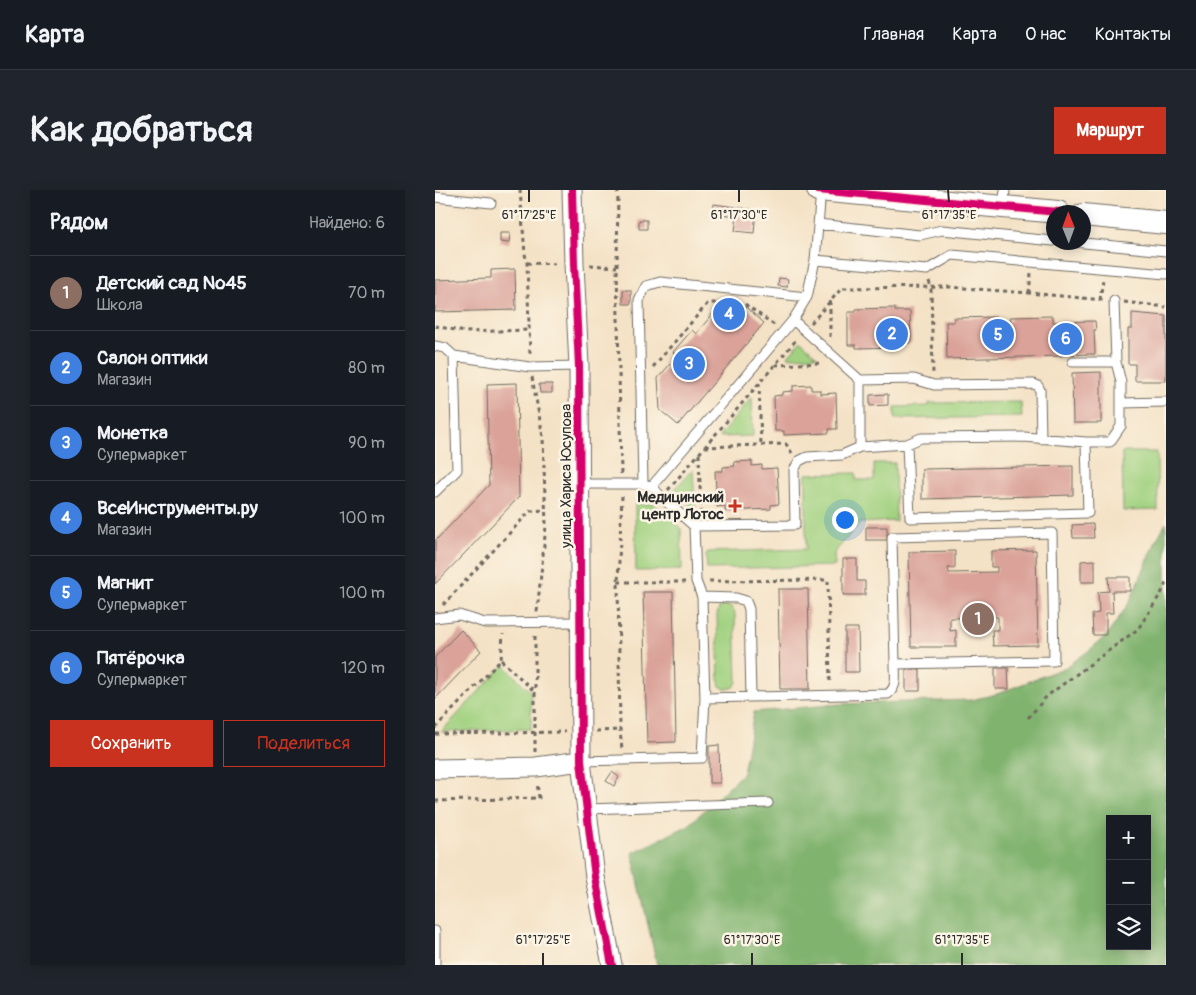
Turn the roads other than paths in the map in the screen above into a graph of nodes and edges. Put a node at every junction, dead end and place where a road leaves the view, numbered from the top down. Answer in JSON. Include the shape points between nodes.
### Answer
{"nodes":[{"id":1,"x":572,"y":190,"type":"edge"},
{"id":2,"x":819,"y":190,"type":"edge"},
{"id":3,"x":435,"y":197,"type":"edge"},
{"id":4,"x":1004,"y":199,"type":"edge"},
{"id":5,"x":491,"y":203,"type":"dead end"},
{"id":6,"x":1046,"y":209,"type":"edge"},
{"id":7,"x":1091,"y":216,"type":"edge"},
{"id":8,"x":1166,"y":222,"type":"edge"},
{"id":9,"x":818,"y":224,"type":"junction"},
{"id":10,"x":1046,"y":240,"type":"edge"},
{"id":11,"x":1091,"y":244,"type":"edge"},
{"id":12,"x":1166,"y":251,"type":"edge"},
{"id":13,"x":815,"y":260,"type":"junction"},
{"id":14,"x":1166,"y":274,"type":"edge"},
{"id":15,"x":807,"y":297,"type":"junction"},
{"id":16,"x":1114,"y":301,"type":"road end"},
{"id":17,"x":793,"y":320,"type":"junction"},
{"id":18,"x":435,"y":346,"type":"edge"},
{"id":19,"x":455,"y":356,"type":"junction"},
{"id":20,"x":1073,"y":362,"type":"dead end"},
{"id":21,"x":1117,"y":362,"type":"junction"},
{"id":22,"x":579,"y":366,"type":"junction"},
{"id":23,"x":860,"y":380,"type":"junction"},
{"id":24,"x":1166,"y":402,"type":"edge"},
{"id":25,"x":1121,"y":403,"type":"junction"},
{"id":26,"x":1041,"y":439,"type":"junction"},
{"id":27,"x":1086,"y":442,"type":"junction"},
{"id":28,"x":907,"y":444,"type":"junction"},
{"id":29,"x":860,"y":447,"type":"junction"},
{"id":30,"x":580,"y":484,"type":"junction"},
{"id":31,"x":647,"y":485,"type":"junction"},
{"id":32,"x":435,"y":492,"type":"edge"},
{"id":33,"x":698,"y":526,"type":"junction"},
{"id":34,"x":702,"y":597,"type":"junction"},
{"id":35,"x":435,"y":618,"type":"edge"},
{"id":36,"x":580,"y":622,"type":"junction"},
{"id":37,"x":895,"y":664,"type":"junction"},
{"id":38,"x":751,"y":697,"type":"junction"},
{"id":39,"x":705,"y":698,"type":"junction"},
{"id":40,"x":581,"y":761,"type":"junction"},
{"id":41,"x":435,"y":769,"type":"edge"},
{"id":42,"x":768,"y":803,"type":"dead end"},
{"id":43,"x":587,"y":809,"type":"junction"},
{"id":44,"x":435,"y":931,"type":"edge"},
{"id":45,"x":435,"y":965,"type":"edge"},
{"id":46,"x":612,"y":965,"type":"edge"}],
"edges":[{"from":1,"to":22,"type":"street","name":"улица Хариса Юсупова"},
{"from":2,"to":4,"type":"street"},
{"from":2,"to":9,"type":"lane"},
{"from":3,"to":5,"type":"lane"},
{"from":4,"to":6,"type":"street"},
{"from":7,"to":8,"type":"street"},
{"from":9,"to":10,"type":"lane","via":[[920,235],[942,230]]},
{"from":9,"to":13,"type":"lane"},
{"from":11,"to":12,"type":"lane"},
{"from":13,"to":14,"type":"lane","via":[[927,270],[952,255]]},
{"from":13,"to":15,"type":"lane"},
{"from":15,"to":17,"type":"lane"},
{"from":15,"to":31,"type":"lane","via":[[660,282],[646,286],[639,300]]},
{"from":16,"to":21,"type":"lane"},
{"from":17,"to":23,"type":"lane"},
{"from":17,"to":31,"type":"lane"},
{"from":18,"to":19,"type":"lane","via":[[445,348]]},
{"from":19,"to":22,"type":"lane","via":[[530,367]]},
{"from":19,"to":32,"type":"lane","via":[[457,470]]},
{"from":20,"to":21,"type":"lane"},
{"from":21,"to":25,"type":"lane"},
{"from":22,"to":30,"type":"street","name":"улица Хариса Юсупова"},
{"from":23,"to":26,"type":"lane","via":[[914,379],[934,385],[1034,384],[1039,390]]},
{"from":23,"to":29,"type":"lane"},
{"from":24,"to":25,"type":"lane"},
{"from":25,"to":27,"type":"lane","via":[[1121,426],[1111,442]]},
{"from":26,"to":27,"type":"lane"},
{"from":26,"to":28,"type":"lane","via":[[921,438]]},
{"from":27,"to":28,"type":"lane","via":[[1088,512],[910,518]]},
{"from":28,"to":29,"type":"lane"},
{"from":29,"to":33,"type":"lane","via":[[842,455],[807,457],[799,461],[794,470],[795,525]]},
{"from":30,"to":31,"type":"lane"},
{"from":30,"to":36,"type":"street","name":"улица Хариса Юсупова"},
{"from":31,"to":33,"type":"lane"},
{"from":33,"to":34,"type":"lane","via":[[696,581]]},
{"from":34,"to":38,"type":"lane","via":[[746,601],[749,609]]},
{"from":34,"to":39,"type":"lane"},
{"from":35,"to":36,"type":"lane","via":[[459,615],[485,623]]},
{"from":36,"to":40,"type":"street","name":"улица Хариса Юсупова"},
{"from":37,"to":37,"type":"lane","via":[[1054,661],[1052,534],[892,536]]},
{"from":37,"to":38,"type":"lane","via":[[895,681],[888,694]]},
{"from":38,"to":39,"type":"lane"},
{"from":39,"to":40,"type":"lane","via":[[702,758]]},
{"from":40,"to":41,"type":"street","via":[[536,767]]},
{"from":40,"to":43,"type":"street","name":"улица Хариса Юсупова"},
{"from":42,"to":43,"type":"lane"},
{"from":43,"to":46,"type":"street","name":"улица Хариса Юсупова","via":[[595,877]]},
{"from":44,"to":45,"type":"lane"}]}
